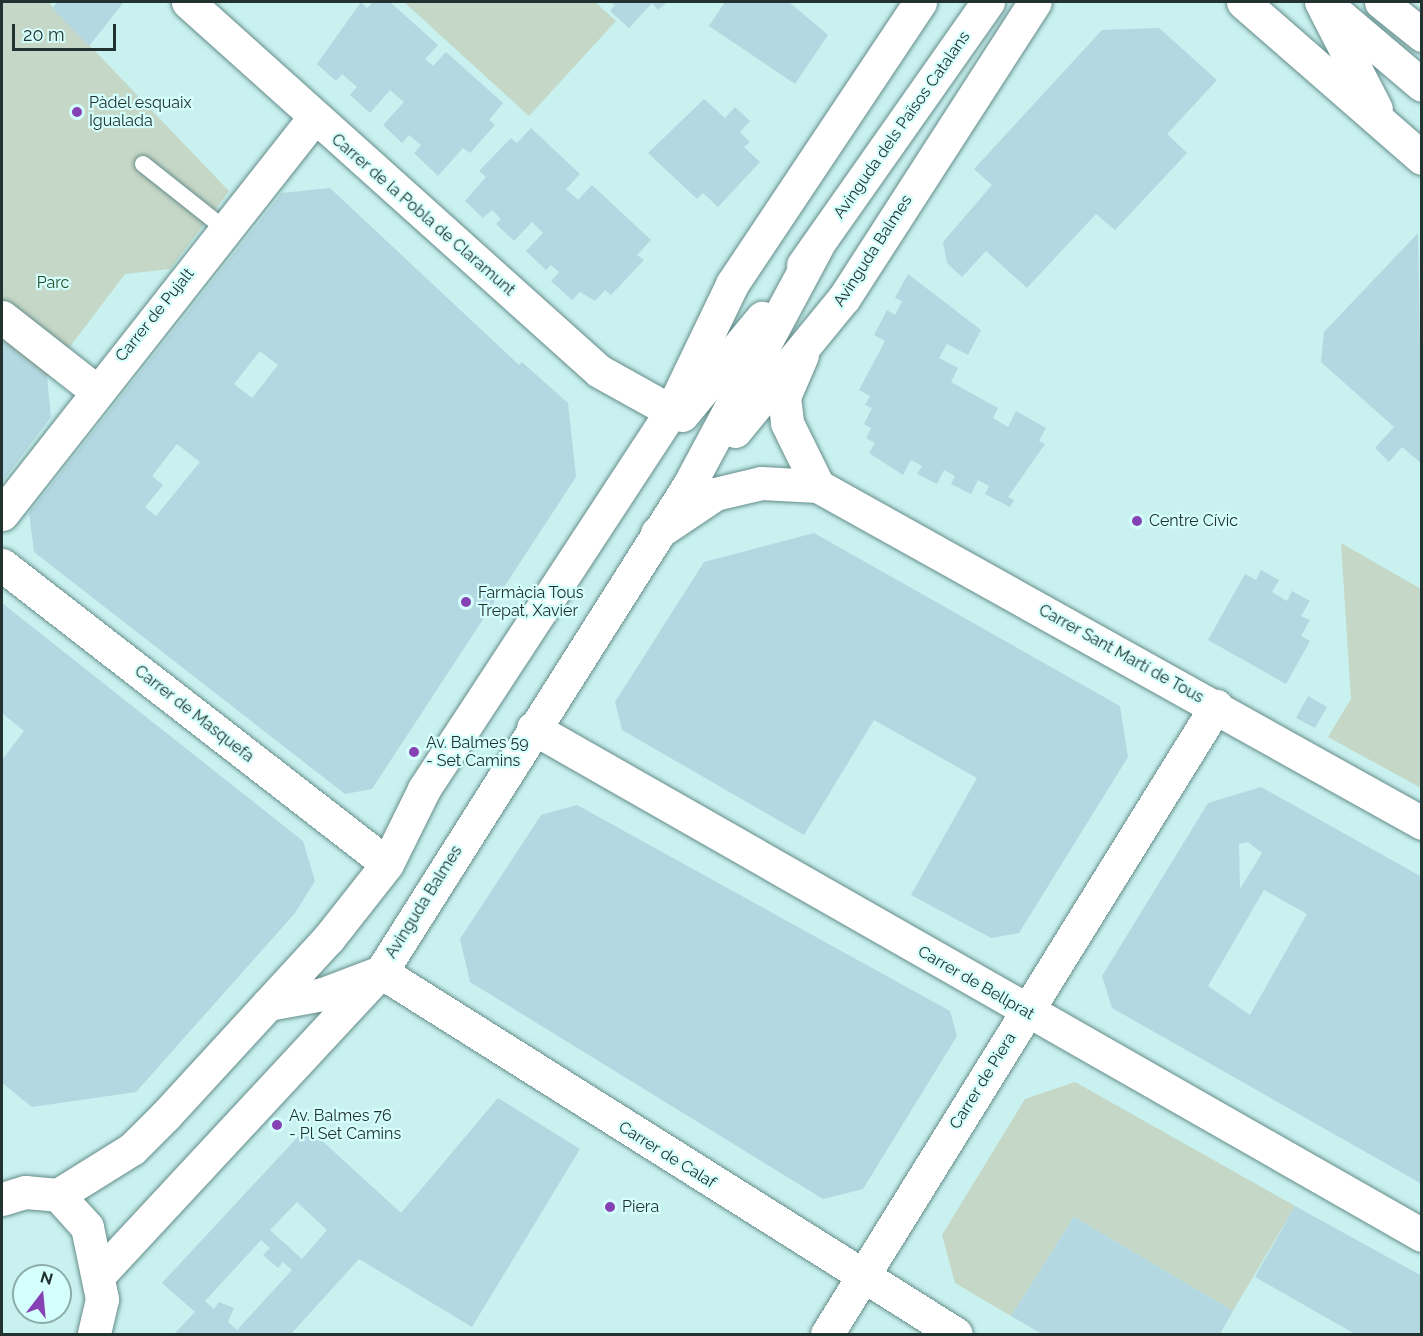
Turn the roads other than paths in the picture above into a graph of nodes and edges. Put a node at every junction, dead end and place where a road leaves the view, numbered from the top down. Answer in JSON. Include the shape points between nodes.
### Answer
{"nodes":[{"id":1,"x":188,"y":2,"type":"edge"},
{"id":2,"x":920,"y":2,"type":"edge"},
{"id":3,"x":988,"y":2,"type":"edge"},
{"id":4,"x":1035,"y":2,"type":"edge"},
{"id":5,"x":1243,"y":2,"type":"edge"},
{"id":6,"x":1322,"y":2,"type":"edge"},
{"id":7,"x":1381,"y":2,"type":"edge"},
{"id":8,"x":1402,"y":2,"type":"edge"},
{"id":9,"x":1422,"y":29,"type":"edge"},
{"id":10,"x":1422,"y":35,"type":"edge"},
{"id":11,"x":1422,"y":86,"type":"edge"},
{"id":12,"x":313,"y":119,"type":"junction"},
{"id":13,"x":1385,"y":126,"type":"junction"},
{"id":14,"x":1422,"y":159,"type":"edge"},
{"id":15,"x":143,"y":164,"type":"dead end"},
{"id":16,"x":225,"y":229,"type":"junction"},
{"id":17,"x":816,"y":248,"type":"junction"},
{"id":18,"x":2,"y":317,"type":"edge"},
{"id":19,"x":804,"y":348,"type":"junction"},
{"id":20,"x":95,"y":390,"type":"junction"},
{"id":21,"x":671,"y":411,"type":"junction"},
{"id":22,"x":632,"y":475,"type":"junction"},
{"id":23,"x":689,"y":485,"type":"junction"},
{"id":24,"x":818,"y":486,"type":"junction"},
{"id":25,"x":2,"y":514,"type":"edge"},
{"id":26,"x":656,"y":533,"type":"junction"},
{"id":27,"x":2,"y":565,"type":"edge"},
{"id":28,"x":1216,"y":706,"type":"junction"},
{"id":29,"x":533,"y":728,"type":"junction"},
{"id":30,"x":1422,"y":823,"type":"edge"},
{"id":31,"x":387,"y":864,"type":"junction"},
{"id":32,"x":381,"y":972,"type":"junction"},
{"id":33,"x":268,"y":1004,"type":"junction"},
{"id":34,"x":1026,"y":1012,"type":"junction"},
{"id":35,"x":3,"y":1195,"type":"edge"},
{"id":36,"x":58,"y":1195,"type":"junction"},
{"id":37,"x":1422,"y":1235,"type":"edge"},
{"id":38,"x":100,"y":1274,"type":"junction"},
{"id":39,"x":862,"y":1275,"type":"junction"},
{"id":40,"x":94,"y":1335,"type":"edge"},
{"id":41,"x":827,"y":1335,"type":"edge"},
{"id":42,"x":956,"y":1335,"type":"edge"}],
"edges":[{"from":1,"to":12,"type":"street","name":"Carrer de la Pobla de Claramunt"},
{"from":2,"to":21,"type":"street","via":[[732,284]]},
{"from":3,"to":17,"type":"street","name":"Avinguda dels Països Catalans"},
{"from":4,"to":19,"type":"street","name":"Avinguda Balmes","via":[[844,298]]},
{"from":5,"to":13,"type":"street"},
{"from":6,"to":11,"type":"street"},
{"from":6,"to":13,"type":"street"},
{"from":7,"to":10,"type":"street"},
{"from":8,"to":9,"type":"street"},
{"from":12,"to":16,"type":"street","name":"Carrer de Pujalt"},
{"from":12,"to":21,"type":"street","name":"Carrer de la Pobla de Claramunt","via":[[599,370]]},
{"from":13,"to":14,"type":"street"},
{"from":15,"to":16,"type":"lane"},
{"from":16,"to":20,"type":"street","name":"Carrer de Pujalt"},
{"from":17,"to":22,"type":"street"},
{"from":17,"to":23,"type":"street","name":"Avinguda Balmes"},
{"from":18,"to":20,"type":"street"},
{"from":19,"to":23,"type":"street","name":"Avinguda Balmes"},
{"from":19,"to":24,"type":"street","via":[[784,397],[786,414]]},
{"from":20,"to":25,"type":"street","name":"Carrer de Pujalt"},
{"from":21,"to":22,"type":"street"},
{"from":22,"to":31,"type":"street","via":[[562,572],[424,789]]},
{"from":23,"to":26,"type":"street","name":"Avinguda Balmes"},
{"from":24,"to":26,"type":"street","via":[[761,483],[715,494]]},
{"from":24,"to":28,"type":"street","name":"Carrer Sant Martí de Tous"},
{"from":26,"to":29,"type":"street","name":"Avinguda Balmes"},
{"from":27,"to":31,"type":"street","name":"Carrer de Masquefa"},
{"from":28,"to":30,"type":"street","name":"Carrer Sant Martí de Tous"},
{"from":28,"to":34,"type":"street","name":"Carrer de Piera"},
{"from":29,"to":32,"type":"street","name":"Avinguda Balmes"},
{"from":29,"to":34,"type":"street","name":"Carrer de Bellprat"},
{"from":31,"to":33,"type":"street"},
{"from":32,"to":33,"type":"street","via":[[322,994]]},
{"from":32,"to":38,"type":"street","name":"Avinguda Balmes"},
{"from":32,"to":39,"type":"street","name":"Carrer de Calaf"},
{"from":33,"to":36,"type":"street","via":[[132,1149]]},
{"from":34,"to":37,"type":"street","name":"Carrer de Bellprat"},
{"from":34,"to":39,"type":"street","name":"Carrer de Piera"},
{"from":35,"to":36,"type":"street"},
{"from":36,"to":38,"type":"street","via":[[87,1227]]},
{"from":38,"to":40,"type":"street"},
{"from":39,"to":41,"type":"street","name":"Carrer de Piera"},
{"from":39,"to":42,"type":"street","name":"Carrer de Calaf"}]}
